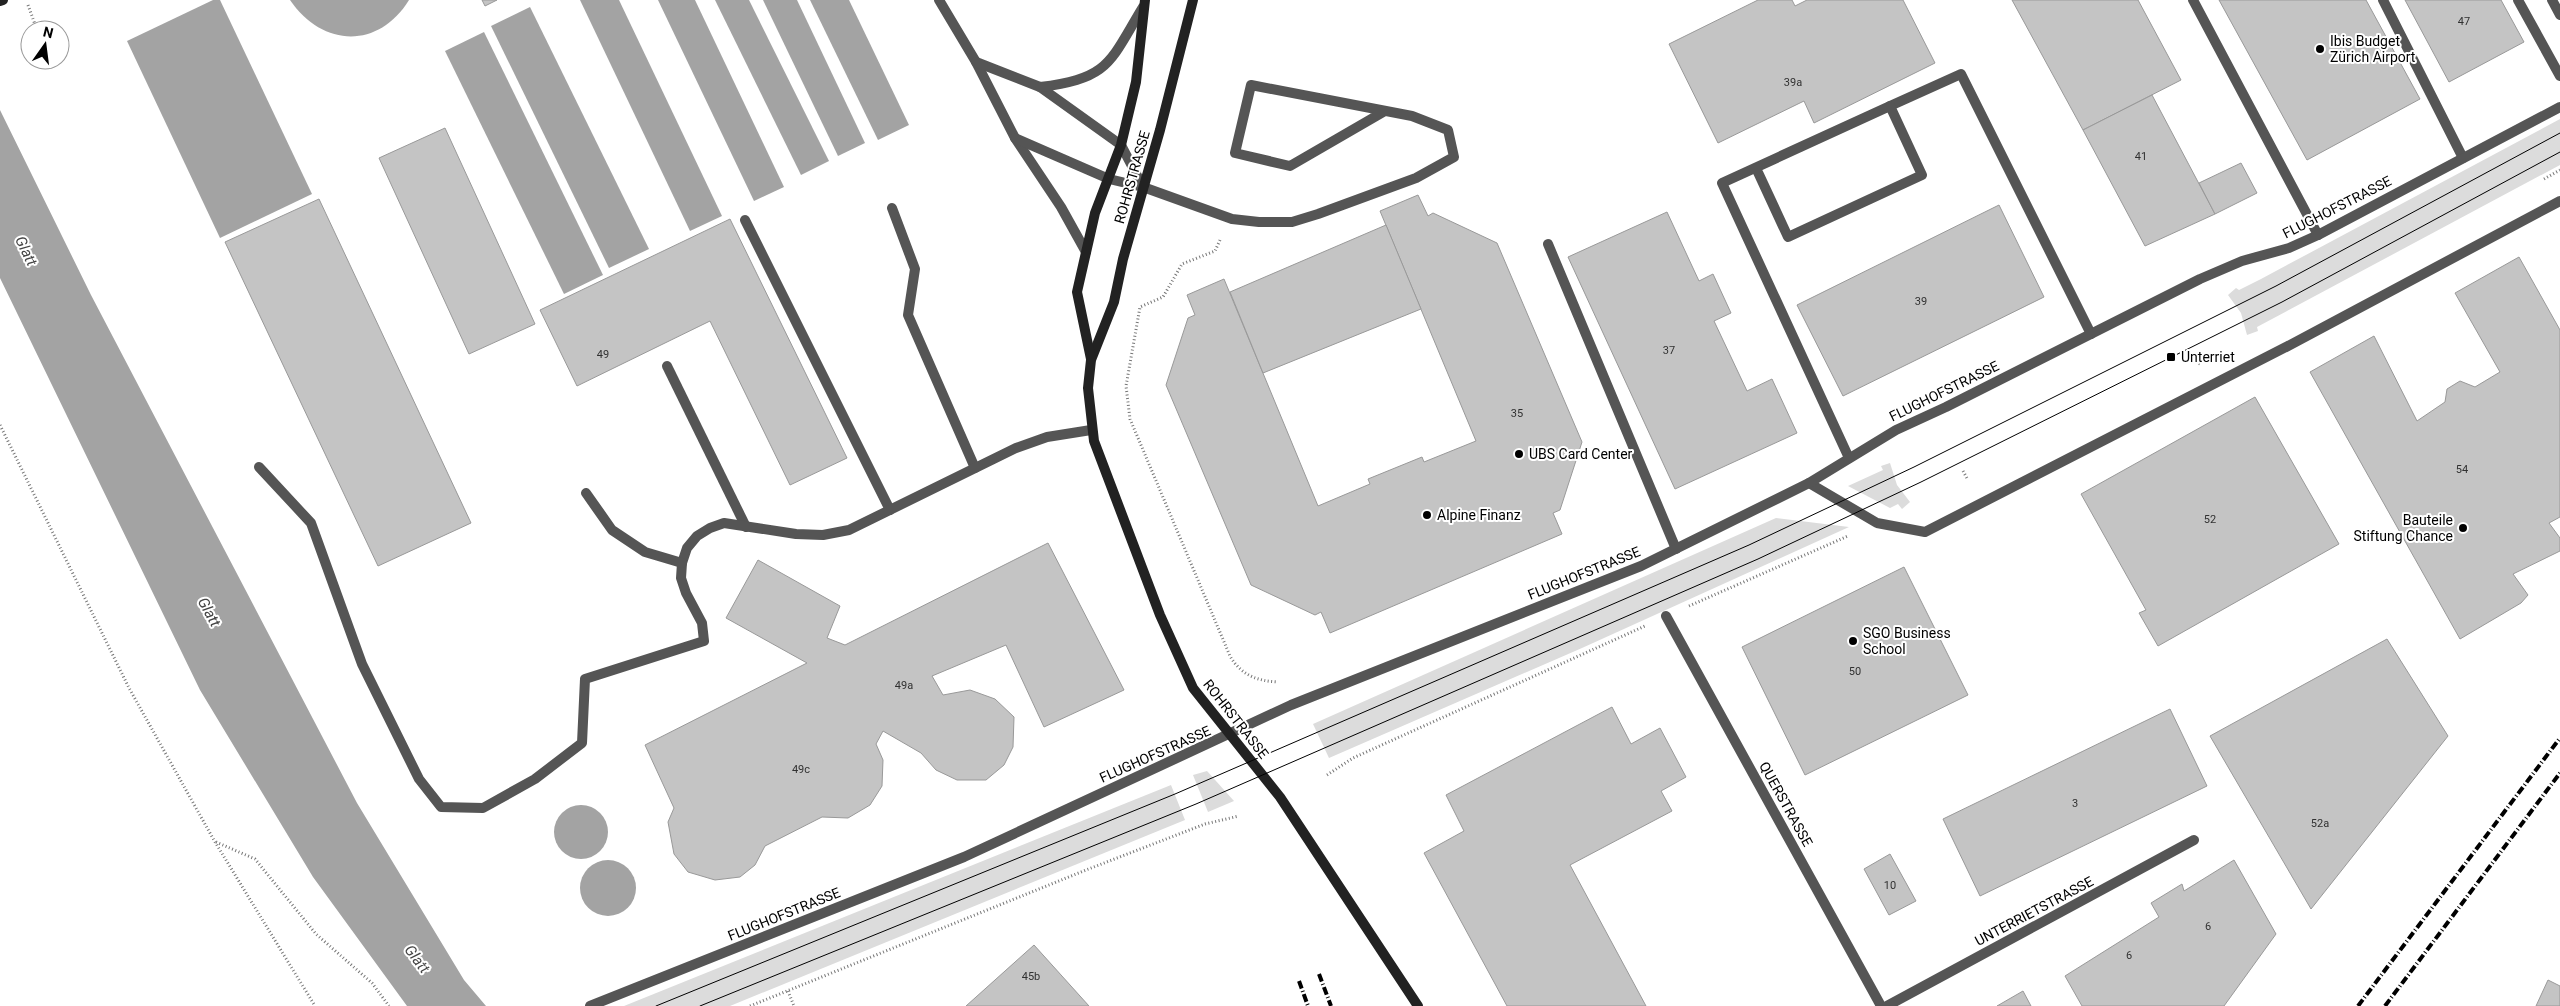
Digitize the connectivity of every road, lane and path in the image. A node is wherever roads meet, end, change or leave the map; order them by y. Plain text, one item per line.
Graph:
1 (26, 0) edge
2 (939, 0) edge
3 (1193, 0) edge
4 (2193, 0) edge
5 (2383, 0) edge
6 (2518, 0) edge
7 (2552, 0) edge
8 (1144, 3) edge
9 (2560, 15) edge
10 (33, 20) edge
11 (976, 62) junction
12 (2560, 76) edge
13 (1040, 87) junction
14 (1890, 106) junction
15 (2560, 107) edge
16 (1386, 111) junction
17 (1016, 138) junction
18 (1121, 145) junction
19 (2463, 158) junction
20 (1756, 168) junction
21 (1109, 179) junction
22 (1143, 187) junction
23 (2560, 201) edge
24 (892, 208) dead end
25 (1232, 219) junction
26 (745, 220) dead end
27 (2318, 235) junction
28 (1548, 244) dead end
29 (1086, 252) junction
30 (2091, 334) junction
31 (2190, 358) dead end
32 (1091, 360) junction
33 (2201, 364) dead end
34 (667, 366) dead end
35 (0, 425) edge
36 (1091, 430) junction
37 (1850, 458) junction
38 (259, 467) dead end
39 (975, 468) junction
40 (1964, 471) dead end
41 (1968, 480) dead end
42 (1809, 483) junction
43 (586, 493) dead end
44 (890, 510) junction
45 (1877, 523) junction
46 (746, 527) junction
47 (1676, 549) junction
48 (682, 563) junction
49 (1666, 616) junction
50 (1280, 682) dead end
51 (1230, 735) junction
52 (1327, 776) dead end
53 (1239, 816) dead end
54 (2194, 840) dead end
55 (215, 842) junction
56 (788, 991) junction
57 (315, 1006) edge
58 (389, 1006) edge
59 (590, 1006) edge
60 (750, 1006) edge
61 (794, 1006) edge
62 (1418, 1006) edge
63 (1881, 1006) edge
64 (1887, 1006) edge

1 - 10 path
2 - 11 street
3 - 22 main road, ROHRSTRASSE
4 - 27 street
5 - 19 street
6 - 12 street
7 - 9 street
8 - 13 street
8 - 18 main road, ROHRSTRASSE
11 - 13 street
11 - 17 street
13 - 18 street
14 - 20 street
14 - 20 street
14 - 30 street
15 - 19 street, FLUGHOFSTRASSE
16 - 16 street
16 - 25 street
17 - 21 street
17 - 29 street
18 - 21 main road, ROHRSTRASSE
18 - 22 street
19 - 27 street, FLUGHOFSTRASSE
20 - 37 street
21 - 22 street
21 - 29 main road, ROHRSTRASSE
22 - 25 street
22 - 32 main road, ROHRSTRASSE
23 - 45 street
24 - 39 street
25 - 50 path
26 - 44 street
27 - 30 street, FLUGHOFSTRASSE
28 - 47 street
29 - 32 main road, ROHRSTRASSE
30 - 37 street, FLUGHOFSTRASSE
31 - 33 path
32 - 36 main road, ROHRSTRASSE
34 - 46 street
35 - 55 path
36 - 39 street
36 - 51 main road, ROHRSTRASSE
37 - 42 street, FLUGHOFSTRASSE
38 - 48 street
39 - 44 street
40 - 41 path
42 - 45 street
42 - 47 street, FLUGHOFSTRASSE
43 - 48 street
44 - 46 street
45 - 49 path
46 - 48 street
47 - 51 street, FLUGHOFSTRASSE
49 - 52 path
49 - 63 street, QUERSTRASSE
51 - 59 street, FLUGHOFSTRASSE
51 - 62 main road, ROHRSTRASSE
53 - 56 path
54 - 64 street, UNTERRIETSTRASSE
55 - 57 path
55 - 58 path
56 - 60 path
56 - 61 path

